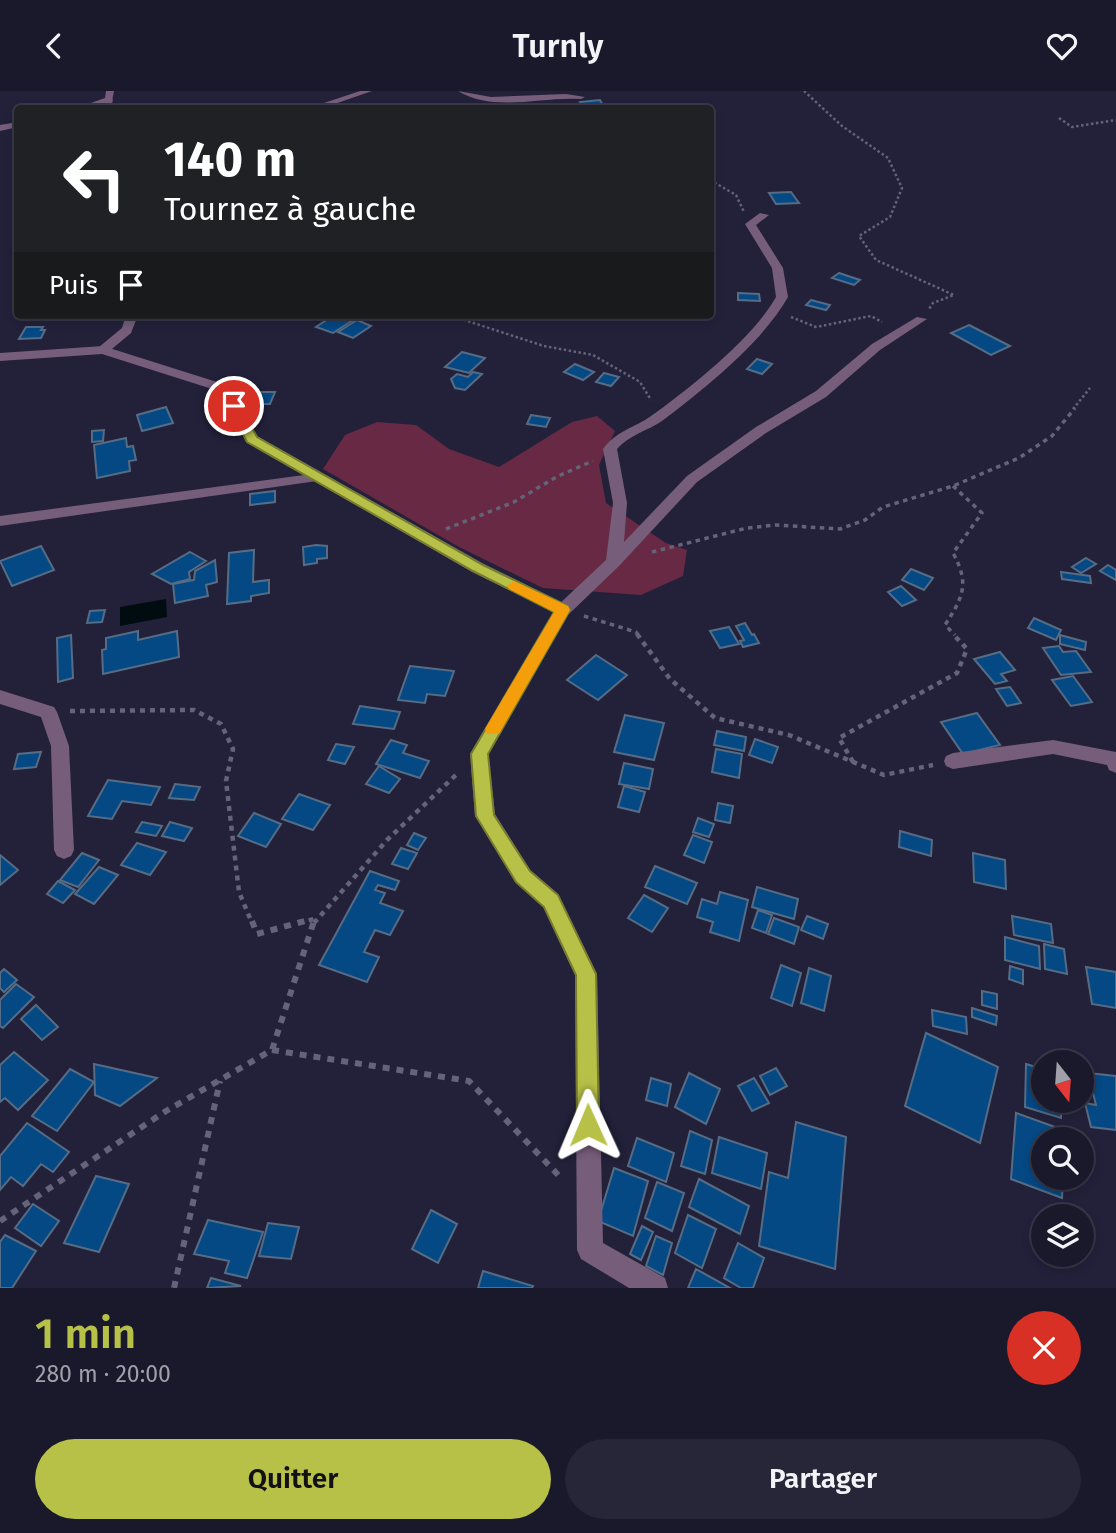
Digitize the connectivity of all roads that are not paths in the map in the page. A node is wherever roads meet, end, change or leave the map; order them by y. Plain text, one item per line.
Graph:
1 (368, 91) edge
2 (461, 91) edge
3 (582, 97) dead end
4 (323, 105) edge
5 (764, 215) dead end
6 (131, 319) edge
7 (921, 319) road end
8 (103, 351) junction
9 (0, 357) edge
10 (318, 477) junction
11 (0, 521) edge
12 (614, 562) junction
13 (563, 610) junction
14 (0, 697) edge
15 (953, 761) road end
16 (1116, 765) edge
17 (64, 850) dead end
18 (655, 1288) edge

1 - 4 street
2 - 3 lane
5 - 12 street
6 - 8 street
7 - 12 street
8 - 9 street
8 - 10 street
10 - 11 street
10 - 13 street
12 - 13 street
13 - 18 street
14 - 17 street
15 - 16 street

